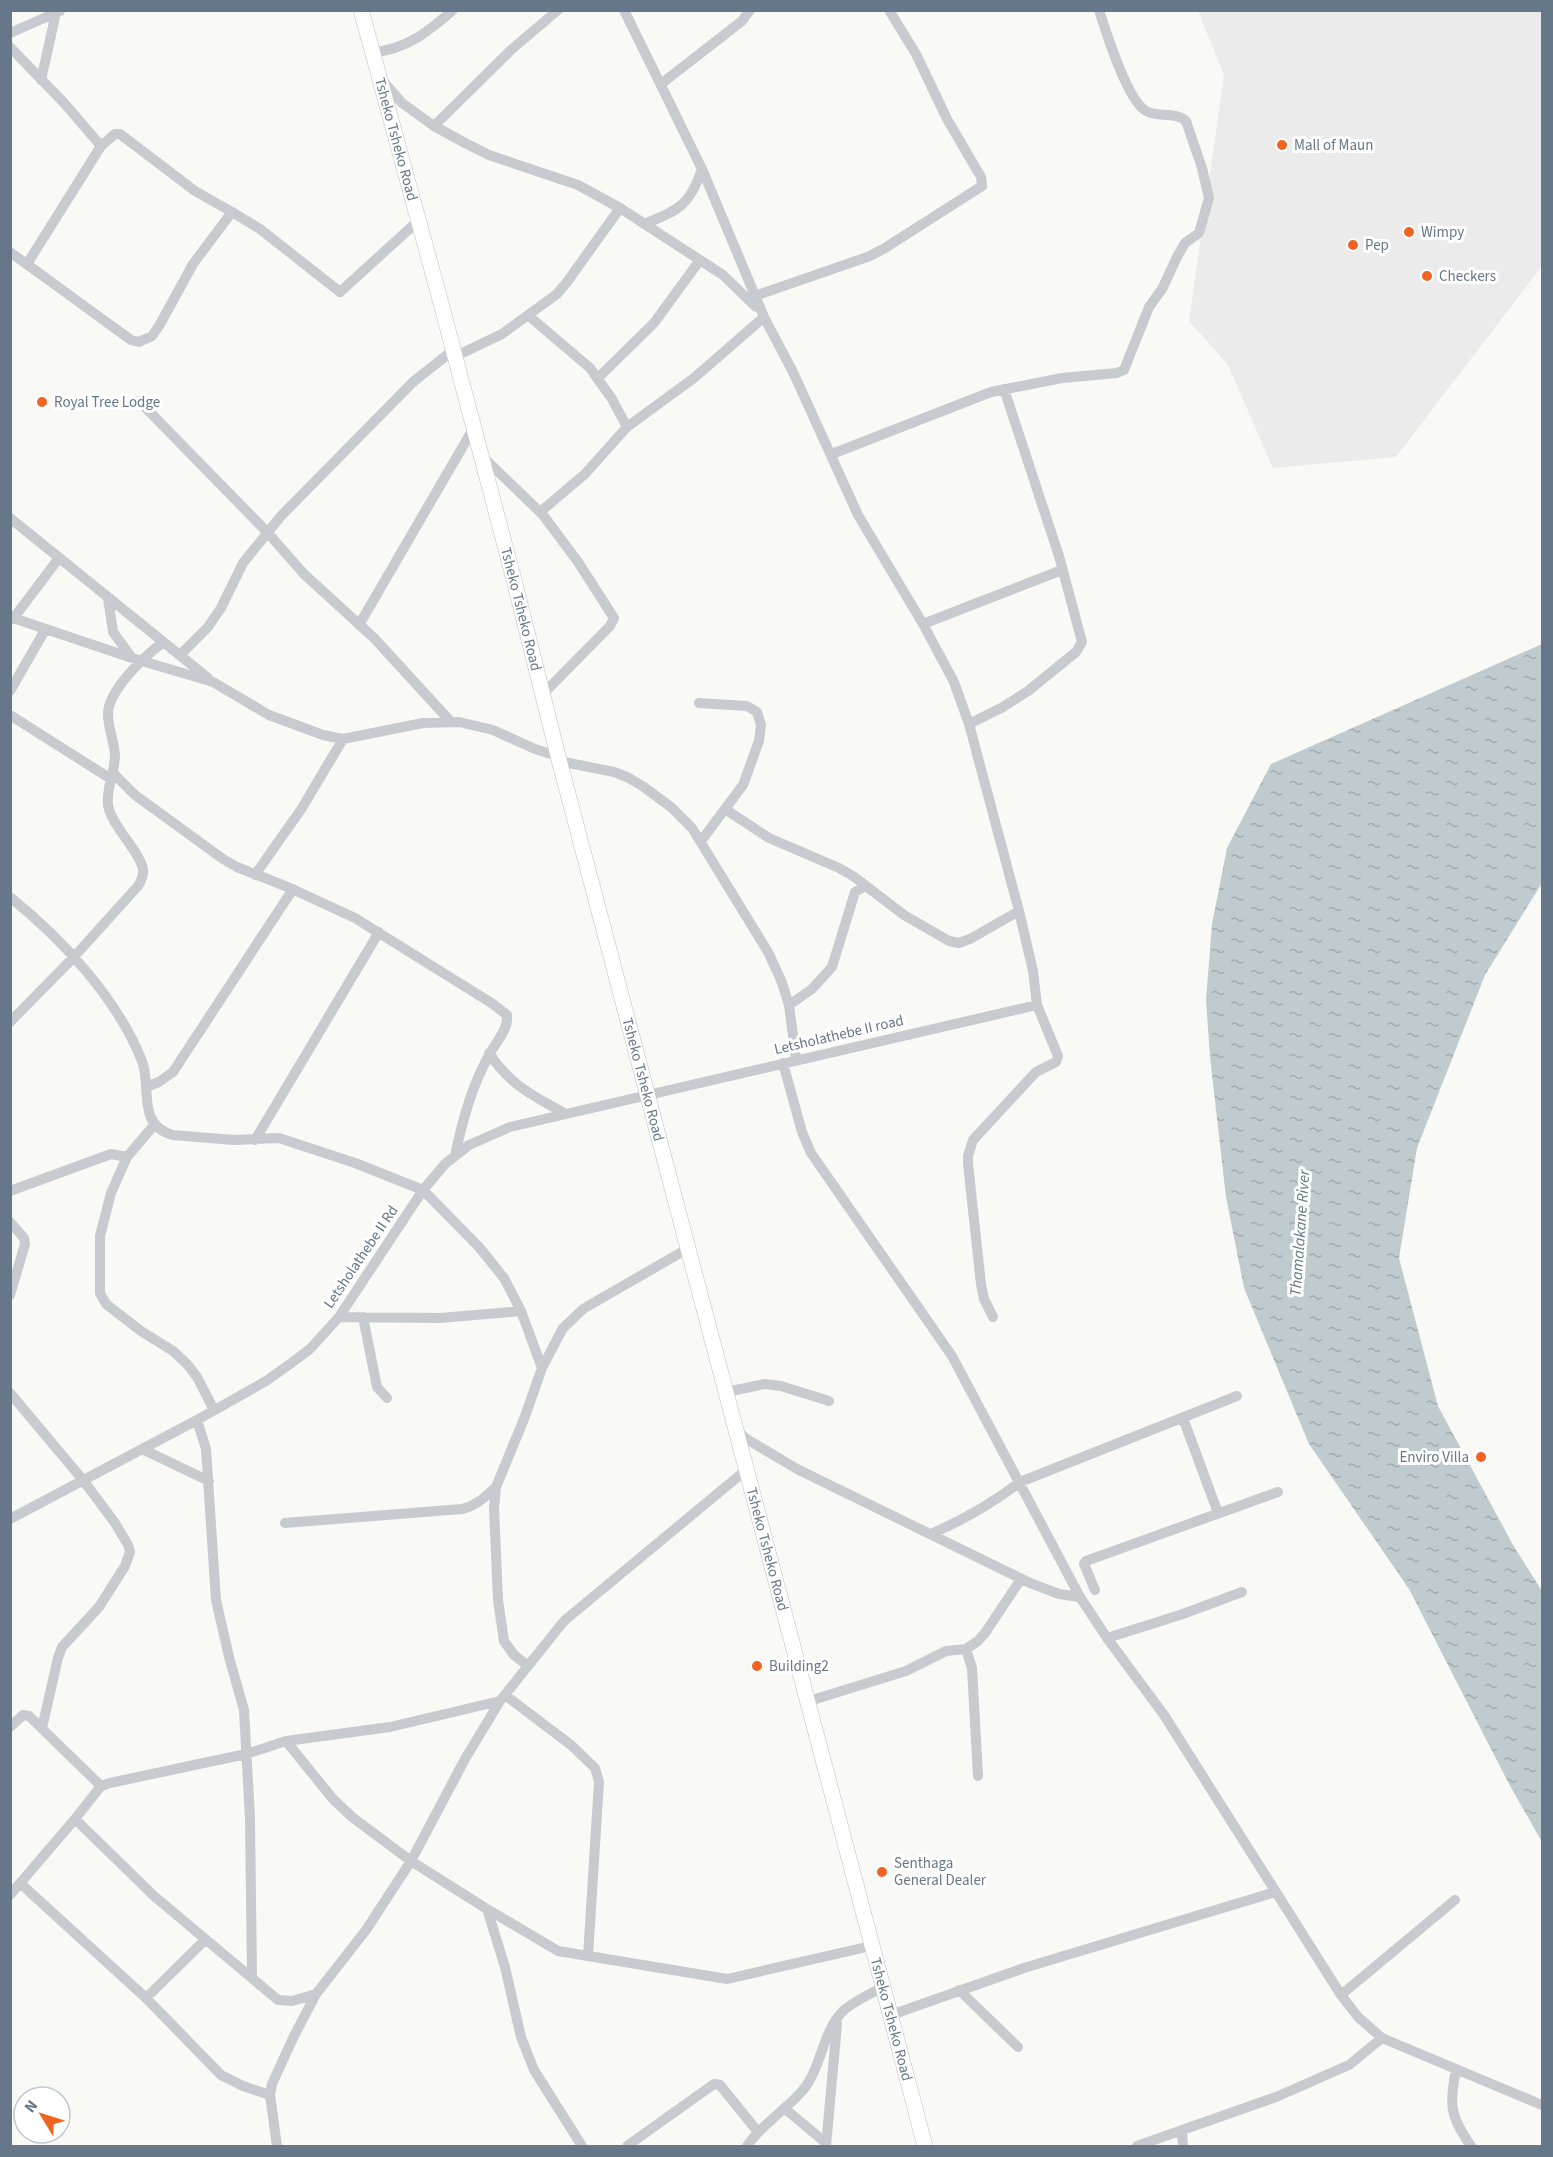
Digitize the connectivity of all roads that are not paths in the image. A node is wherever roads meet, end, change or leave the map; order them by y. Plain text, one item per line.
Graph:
1 (361, 10) edge
2 (453, 10) edge
3 (558, 10) edge
4 (624, 10) edge
5 (750, 10) edge
6 (890, 10) edge
7 (1099, 10) edge
8 (59, 12) edge
9 (10, 33) edge
10 (10, 46) edge
11 (373, 52) junction
12 (379, 78) junction
13 (41, 80) junction
14 (661, 84) junction
15 (434, 126) junction
16 (101, 146) junction
17 (702, 169) junction
18 (620, 208) junction
19 (232, 212) junction
20 (418, 221) junction
21 (644, 224) junction
22 (10, 252) edge
23 (700, 260) junction
24 (27, 264) junction
25 (755, 296) junction
26 (528, 316) junction
27 (764, 316) junction
28 (453, 354) junction
29 (598, 378) junction
30 (1004, 389) junction
31 (139, 401) dead end
32 (627, 427) junction
33 (473, 429) junction
34 (479, 454) junction
35 (832, 454) junction
36 (540, 512) junction
37 (10, 519) edge
38 (267, 532) junction
39 (59, 558) junction
40 (1062, 570) junction
41 (108, 598) junction
42 (12, 618) edge
43 (924, 624) junction
44 (359, 625) junction
45 (45, 630) junction
46 (162, 643) junction
47 (180, 655) junction
48 (137, 659) junction
49 (213, 682) junction
50 (10, 691) edge
51 (543, 694) junction
52 (699, 703) dead end
53 (10, 715) edge
54 (451, 722) junction
55 (969, 724) junction
56 (343, 740) junction
57 (559, 758) junction
58 (112, 776) junction
59 (725, 809) junction
60 (701, 841) junction
61 (255, 875) junction
62 (865, 886) junction
63 (293, 889) junction
64 (10, 897) edge
65 (1019, 911) junction
66 (379, 932) junction
67 (74, 958) junction
68 (789, 1005) junction
69 (1037, 1005) junction
70 (10, 1022) edge
71 (489, 1053) junction
72 (796, 1059) junction
73 (783, 1063) junction
74 (146, 1087) junction
75 (648, 1093) junction
76 (564, 1113) junction
77 (155, 1124) junction
78 (255, 1140) junction
79 (455, 1156) junction
80 (127, 1157) junction
81 (423, 1190) junction
82 (10, 1191) edge
83 (10, 1222) edge
84 (687, 1249) junction
85 (10, 1295) edge
86 (521, 1311) junction
87 (339, 1317) junction
88 (363, 1317) junction
89 (993, 1317) dead end
90 (542, 1368) junction
91 (726, 1392) junction
92 (10, 1393) edge
93 (1238, 1396) dead end
94 (387, 1398) dead end
95 (830, 1401) dead end
96 (214, 1410) junction
97 (1184, 1418) junction
98 (197, 1420) junction
99 (735, 1426) junction
100 (142, 1449) junction
101 (746, 1470) junction
102 (83, 1480) junction
103 (209, 1481) junction
104 (1020, 1482) junction
105 (496, 1487) junction
106 (1278, 1492) dead end
107 (1218, 1513) junction
108 (10, 1519) edge
109 (285, 1522) dead end
110 (930, 1534) junction
111 (1021, 1579) junction
112 (1095, 1590) dead end
113 (1242, 1592) dead end
114 (1080, 1597) junction
115 (1107, 1638) junction
116 (966, 1649) junction
117 (527, 1665) junction
118 (502, 1698) junction
119 (806, 1702) junction
120 (10, 1726) edge
121 (42, 1728) junction
122 (286, 1742) junction
123 (246, 1754) junction
124 (978, 1776) dead end
125 (101, 1786) junction
126 (75, 1819) junction
127 (411, 1861) junction
128 (20, 1883) junction
129 (1275, 1892) junction
130 (10, 1895) edge
131 (1455, 1900) dead end
132 (487, 1909) junction
133 (206, 1939) junction
134 (871, 1946) junction
135 (588, 1956) junction
136 (252, 1978) junction
137 (883, 1987) junction
138 (959, 1990) junction
139 (316, 1994) junction
140 (1341, 1995) junction
141 (146, 1998) junction
142 (891, 2015) junction
143 (838, 2019) junction
144 (1382, 2038) junction
145 (1018, 2047) dead end
146 (1456, 2070) junction
147 (270, 2095) junction
148 (1542, 2105) edge
149 (784, 2108) junction
150 (1182, 2131) junction
151 (756, 2134) junction
152 (826, 2145) edge
153 (277, 2146) edge
154 (582, 2146) edge
155 (627, 2146) edge
156 (741, 2146) edge
157 (747, 2146) edge
158 (924, 2146) edge
159 (1137, 2146) edge
160 (1183, 2146) edge
161 (1472, 2146) edge

1 - 11 highway, Tsheko Tsheko Road
2 - 11 street
3 - 15 street
4 - 14 street
5 - 14 street
6 - 25 street
7 - 30 street
8 - 9 street
8 - 13 street
10 - 13 street
11 - 12 highway, Tsheko Tsheko Road
12 - 15 street
12 - 20 highway, Tsheko Tsheko Road
13 - 16 street
14 - 17 street
15 - 18 street
16 - 19 street
16 - 24 street
17 - 21 street
17 - 25 street
18 - 21 street
18 - 26 street
19 - 20 street
19 - 24 street
20 - 28 highway, Tsheko Tsheko Road
21 - 23 street
22 - 24 street
23 - 27 street
23 - 29 street
25 - 27 street
26 - 28 street
26 - 29 street
27 - 32 street
27 - 35 street
28 - 33 highway, Tsheko Tsheko Road
28 - 38 street
29 - 32 street
30 - 35 street
30 - 40 street
31 - 38 street
32 - 36 street
33 - 34 highway, Tsheko Tsheko Road
33 - 44 street
34 - 36 street
34 - 51 highway, Tsheko Tsheko Road
35 - 43 street
36 - 51 street
37 - 39 street
38 - 44 street
38 - 47 street
39 - 41 street
39 - 42 street
40 - 43 street
40 - 55 street
41 - 46 street
41 - 48 street
42 - 45 street
43 - 55 street
44 - 54 street
45 - 48 street
45 - 50 street
46 - 47 street
46 - 48 street
47 - 49 street
48 - 49 street
48 - 58 street
49 - 56 street
51 - 57 highway, Tsheko Tsheko Road
52 - 59 street
53 - 58 street
54 - 56 street
54 - 57 street
55 - 65 street
56 - 61 street
57 - 60 street
57 - 75 highway, Tsheko Tsheko Road
58 - 61 street
58 - 67 street
59 - 60 street
59 - 62 street
60 - 68 street
61 - 63 street
62 - 65 street
62 - 68 street
63 - 66 street
63 - 74 street
64 - 67 street
65 - 69 street
66 - 71 street
66 - 78 street
67 - 70 street
67 - 74 street
68 - 72 street
69 - 72 street, Letsholathebe II road
69 - 89 street
71 - 76 street
71 - 79 street
72 - 73 street, Letsholathebe II road
73 - 75 street, Letsholathebe II road
73 - 104 street
74 - 77 street
75 - 76 street, Letsholathebe II Rd
75 - 84 highway, Tsheko Tsheko Road
76 - 79 street, Letsholathebe II Rd
77 - 78 street
77 - 80 street
78 - 81 street
79 - 81 street, Letsholathebe II Rd
80 - 82 street
80 - 96 street
81 - 86 street
81 - 87 street, Letsholathebe II Rd
83 - 85 street
84 - 90 street
84 - 91 highway, Tsheko Tsheko Road
86 - 88 street
86 - 90 street
87 - 88 street
87 - 96 street, Letsholathebe II Rd
88 - 94 street
90 - 105 street
91 - 95 street
91 - 99 highway, Tsheko Tsheko Road
92 - 102 street
93 - 97 street
96 - 98 street, Letsholathebe II Rd
97 - 104 street
97 - 107 street
98 - 100 street, Letsholathebe II Rd
98 - 103 street
99 - 101 highway, Tsheko Tsheko Road
99 - 110 street
100 - 102 street, Letsholathebe II Rd
100 - 103 street
101 - 117 street
101 - 119 highway, Tsheko Tsheko Road
102 - 108 street, Letsholathebe II Rd
102 - 121 street
103 - 123 street
104 - 110 street
104 - 114 street
105 - 109 street
105 - 117 street
106 - 107 street
107 - 112 street
110 - 111 street
111 - 114 street
111 - 116 street
113 - 115 street
114 - 115 street
115 - 129 street
116 - 119 street
116 - 124 street
117 - 118 street
118 - 122 street
118 - 127 street
118 - 135 street
119 - 134 highway, Tsheko Tsheko Road
120 - 121 street
121 - 125 street
122 - 123 street
122 - 127 street
123 - 125 street
123 - 136 street
125 - 126 street
126 - 128 street
126 - 133 street
127 - 132 street
127 - 139 street
128 - 130 street
128 - 141 street
129 - 138 street
129 - 140 street
131 - 140 street
132 - 135 street
132 - 154 street
133 - 136 street
133 - 141 street
134 - 135 street
134 - 137 highway, Tsheko Tsheko Road
136 - 139 street
137 - 142 highway, Tsheko Tsheko Road
137 - 143 street
138 - 142 street
138 - 145 street
139 - 147 street
140 - 144 street
141 - 147 street
142 - 158 highway, Tsheko Tsheko Road
143 - 149 street
143 - 152 street
144 - 146 street
144 - 150 street
146 - 148 street
146 - 161 street
147 - 153 street
149 - 151 street
149 - 152 street
150 - 159 street
150 - 160 street
151 - 155 street
151 - 156 street
151 - 157 street

